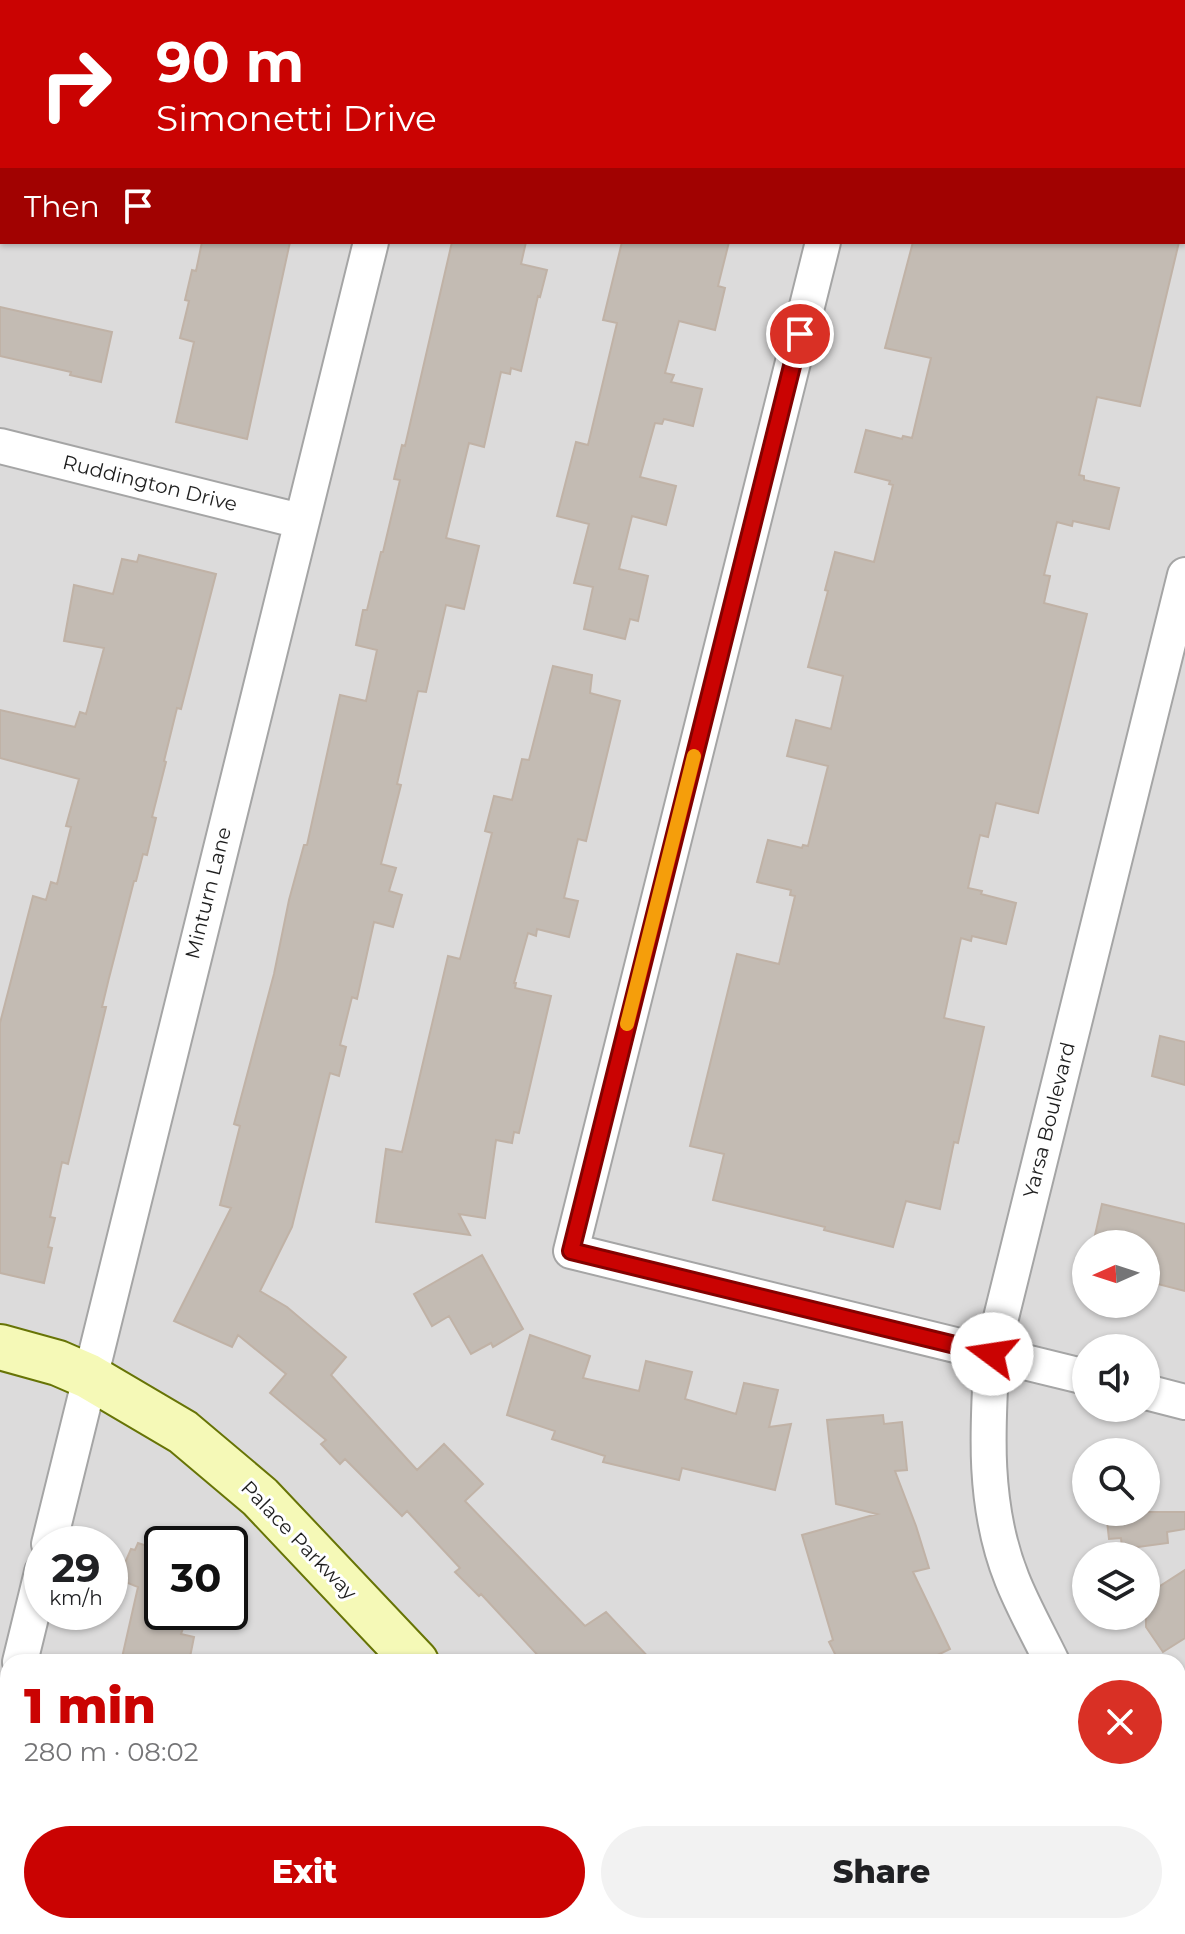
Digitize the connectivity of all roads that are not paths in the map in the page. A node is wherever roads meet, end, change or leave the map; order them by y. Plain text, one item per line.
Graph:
1 (370, 244) edge
2 (823, 244) edge
3 (0, 446) edge
4 (300, 521) junction
5 (1185, 575) edge
6 (0, 1347) edge
7 (992, 1354) junction
8 (1072, 1374) edge
9 (88, 1376) junction
10 (1160, 1396) edge
11 (1185, 1402) edge
12 (53, 1526) edge
13 (28, 1630) edge
14 (22, 1654) edge
15 (408, 1654) edge
16 (1048, 1654) edge

1 - 4 street, Minturn Lane
2 - 7 street
3 - 4 street, Ruddington Drive
4 - 9 street, Minturn Lane
5 - 7 street, Yarsa Boulevard
6 - 9 street, Palace Parkway
7 - 8 street
7 - 16 street, Yarsa Boulevard
9 - 12 street, Minturn Lane
9 - 15 street, Palace Parkway
10 - 11 street
13 - 14 street

